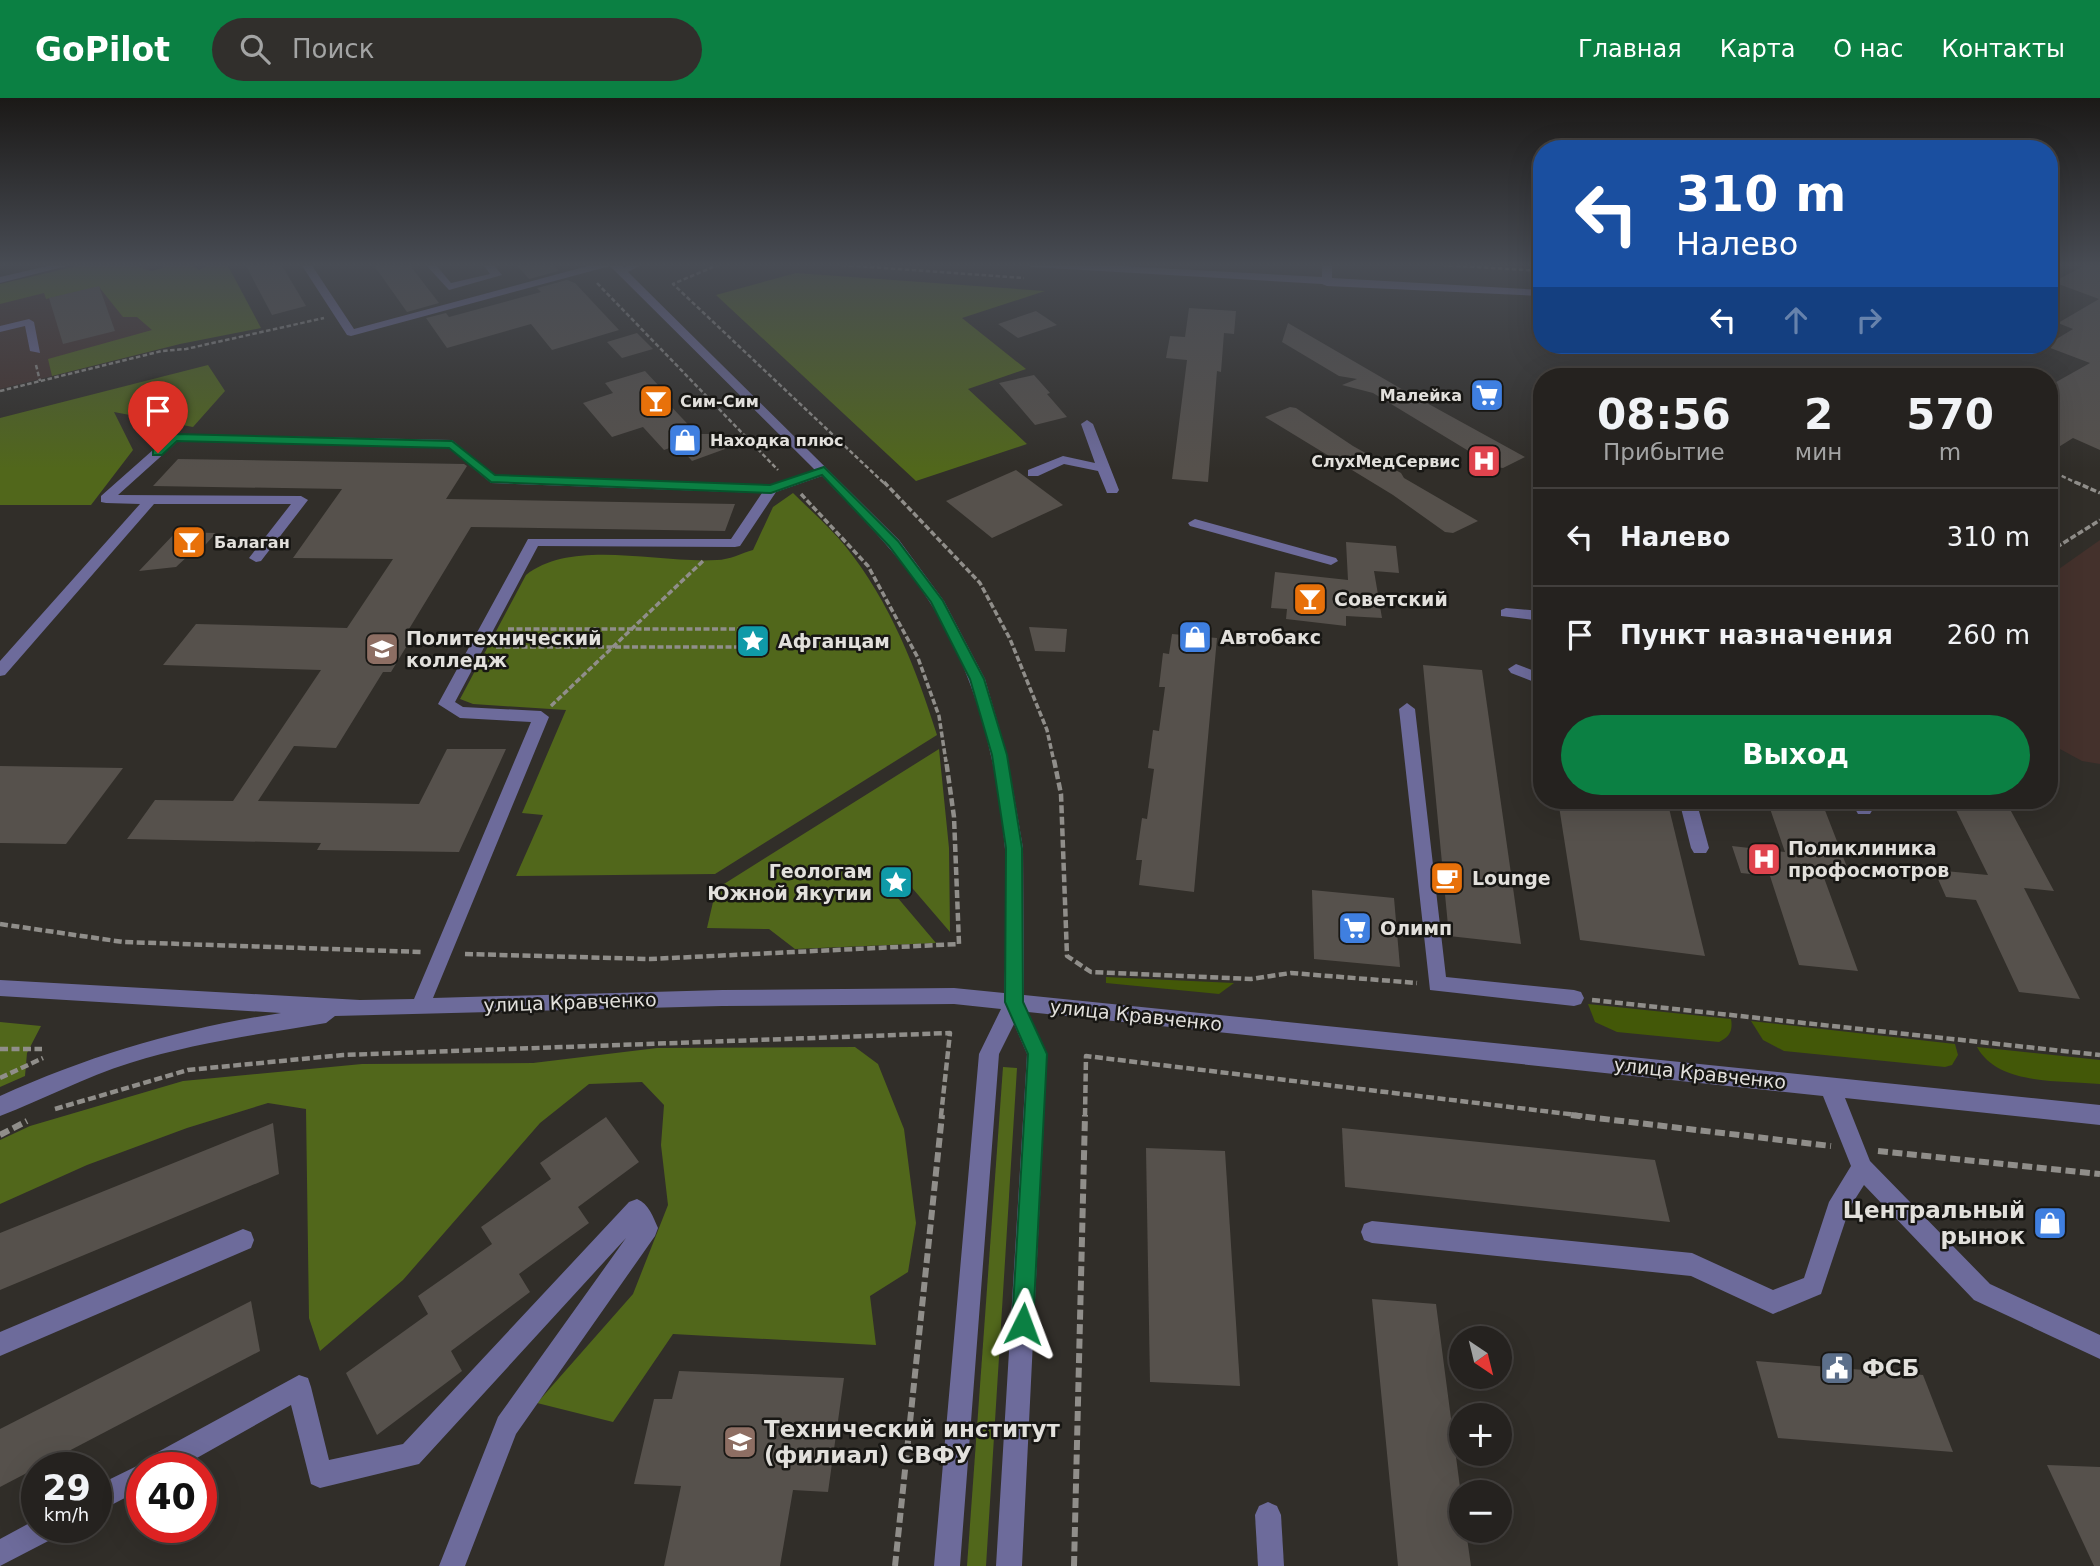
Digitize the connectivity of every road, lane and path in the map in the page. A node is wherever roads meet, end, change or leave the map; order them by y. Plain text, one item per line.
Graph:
1 (32, 333) edge
2 (258, 333) edge
3 (645, 333) edge
4 (683, 333) edge
5 (725, 333) edge
6 (36, 351) dead end
7 (0, 391) edge
8 (1087, 424) dead end
9 (1103, 468) junction
10 (824, 471) junction
11 (1033, 474) dead end
12 (2058, 474) edge
13 (790, 482) junction
14 (771, 489) junction
15 (1112, 490) dead end
16 (2100, 493) edge
17 (150, 500) junction
18 (2100, 520) edge
19 (1195, 523) dead end
20 (735, 543) junction
21 (2058, 546) edge
22 (256, 558) dead end
23 (1331, 561) dead end
24 (1506, 613) dead end
25 (1533, 615) edge
26 (486, 629) junction
27 (630, 629) junction
28 (756, 629) dead end
29 (477, 646) junction
30 (611, 647) junction
31 (751, 648) dead end
32 (1516, 669) dead end
33 (0, 671) edge
34 (1533, 676) edge
35 (1407, 709) dead end
36 (541, 717) junction
37 (1689, 809) edge
38 (1700, 848) dead end
39 (0, 924) edge
40 (443, 952) junction
41 (1437, 984) junction
42 (0, 988) edge
43 (1574, 998) joint
44 (1014, 1002) junction
45 (420, 1007) junction
46 (360, 1009) junction
47 (0, 1049) edge
48 (42, 1049) dead end
49 (2100, 1055) edge
50 (43, 1058) dead end
51 (0, 1078) edge
52 (1830, 1086) junction
53 (0, 1107) edge
54 (49, 1111) dead end
55 (2100, 1115) edge
56 (36, 1117) dead end
57 (0, 1135) edge
58 (1859, 1158) junction
59 (2100, 1174) edge
60 (1372, 1232) dead end
61 (243, 1240) dead end
62 (0, 1344) edge
63 (2100, 1347) edge
64 (183, 1452) edge
65 (1268, 1515) dead end
66 (21, 1542) edge
67 (0, 1554) edge
68 (452, 1566) edge
69 (895, 1566) edge
70 (947, 1566) edge
71 (1009, 1566) edge
72 (1074, 1566) edge
73 (1271, 1566) edge

1 - 6 street
2 - 7 path
3 - 13 path
4 - 10 street
5 - 41 path
8 - 9 street
9 - 11 street
9 - 15 street
10 - 13 street
10 - 44 street
12 - 16 path
13 - 14 street
13 - 40 path
14 - 17 street
14 - 20 street
17 - 22 street
17 - 33 street
18 - 21 path
19 - 23 street
20 - 26 street
20 - 27 path
24 - 25 street
26 - 27 path
26 - 29 street
27 - 28 path
27 - 30 path
29 - 30 path
29 - 36 street
30 - 31 path
30 - 36 path
32 - 34 street
35 - 41 street
36 - 40 street
37 - 38 street
39 - 40 path
40 - 45 street
41 - 43 street
42 - 46 street, улица Кравченко
43 - 49 path
44 - 45 street, улица Кравченко
44 - 52 street, улица Кравченко
44 - 70 street
44 - 71 street
45 - 46 street, улица Кравченко
46 - 53 street
47 - 48 path
50 - 51 path
52 - 55 street, улица Кравченко
52 - 58 street
54 - 69 path
56 - 57 path
58 - 59 path
58 - 60 street
58 - 63 street
58 - 72 path
61 - 62 street
64 - 68 street
65 - 73 street
66 - 67 street

